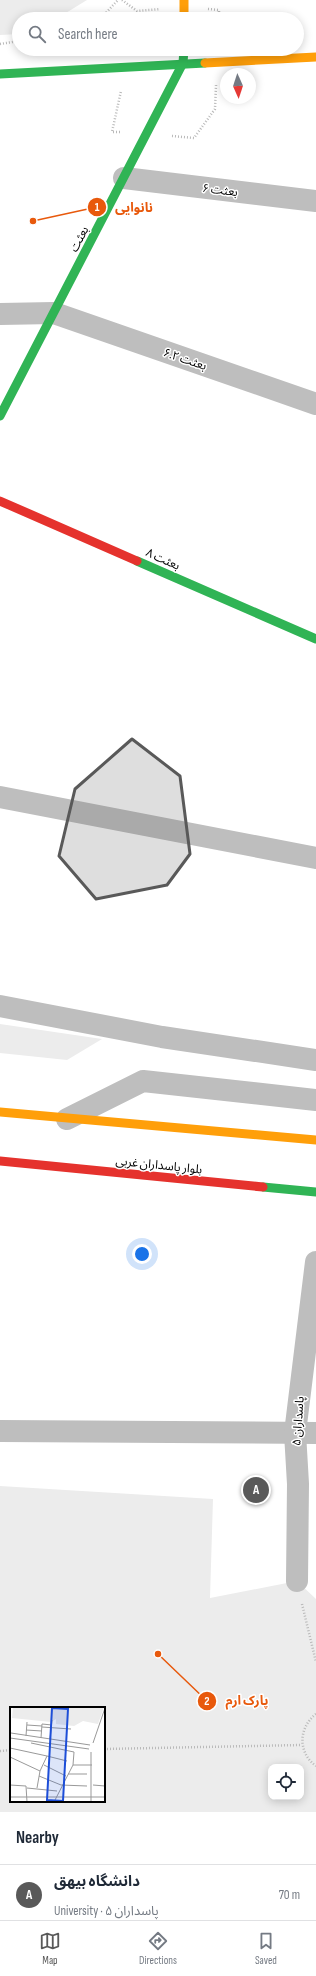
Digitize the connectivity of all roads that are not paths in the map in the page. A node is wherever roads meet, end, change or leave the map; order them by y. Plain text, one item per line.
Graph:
1 (184, 0) edge
2 (184, 12) edge
3 (184, 56) edge
4 (316, 57) edge
5 (184, 63) junction
6 (0, 74) edge
7 (124, 178) junction
8 (316, 201) edge
9 (54, 313) junction
10 (0, 314) edge
11 (316, 404) edge
12 (0, 416) edge
13 (0, 501) edge
14 (316, 639) edge
15 (0, 797) edge
16 (316, 858) edge
17 (0, 1006) edge
18 (316, 1060) edge
19 (316, 1100) edge
20 (0, 1112) edge
21 (67, 1119) junction
22 (316, 1140) edge
23 (0, 1161) edge
24 (316, 1192) edge
25 (316, 1262) edge
26 (0, 1431) edge
27 (305, 1433) edge
28 (307, 1484) edge
29 (297, 1581) road end

1 - 2 main road
3 - 5 main road, بعثت
4 - 5 main road
5 - 6 main road
5 - 7 main road, بعثت
7 - 8 street, بعثت ۶
7 - 9 main road, بعثت
9 - 10 street
9 - 11 street, بعثت ۶.۲
9 - 12 main road, بعثت
13 - 14 main road, بعثت ۸
15 - 16 street
17 - 18 street
19 - 21 street
20 - 21 main road
21 - 22 main road
23 - 24 main road, بلوار پاسداران غربی
25 - 27 street, پاسداران ۵
26 - 27 street
27 - 28 street, پاسداران ۵
28 - 29 street, پاسداران ۵

